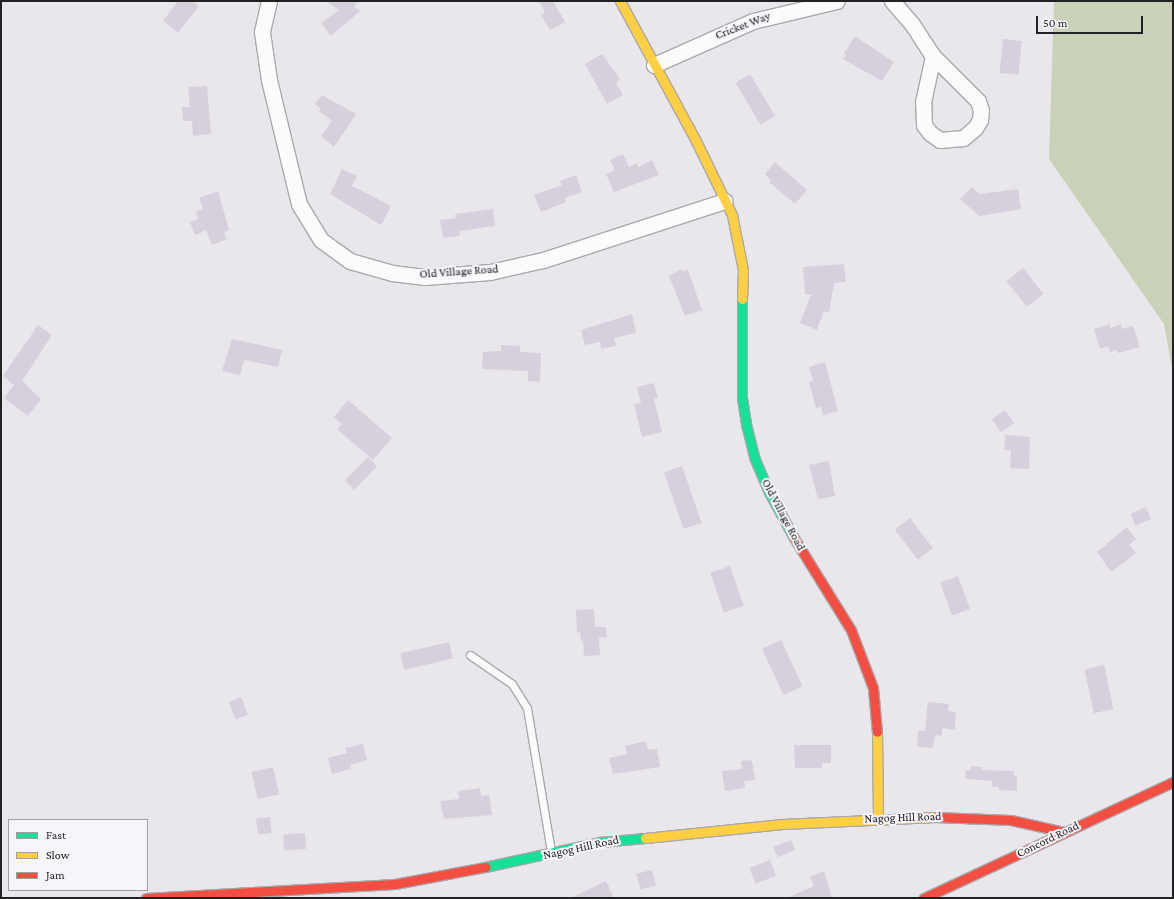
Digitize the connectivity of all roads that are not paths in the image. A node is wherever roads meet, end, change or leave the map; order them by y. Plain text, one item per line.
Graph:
1 (269, 1) edge
2 (620, 1) edge
3 (837, 1) edge
4 (892, 1) edge
5 (933, 56) junction
6 (654, 65) junction
7 (725, 201) junction
8 (470, 655) dead end
9 (1173, 782) edge
10 (878, 818) junction
11 (1064, 832) junction
12 (552, 854) junction
13 (238, 896) edge
14 (146, 898) edge
15 (924, 898) edge

1 - 7 street, Old Village Road
2 - 6 street, Old Village Road
3 - 6 street, Cricket Way
4 - 5 street
5 - 5 street
6 - 7 street, Old Village Road
7 - 10 street, Old Village Road
8 - 12 lane
9 - 11 street, Concord Road
10 - 11 street, Nagog Hill Road
10 - 12 street, Nagog Hill Road
11 - 15 street, Concord Road
12 - 13 street, Nagog Hill Road
13 - 14 street, Nagog Hill Road

